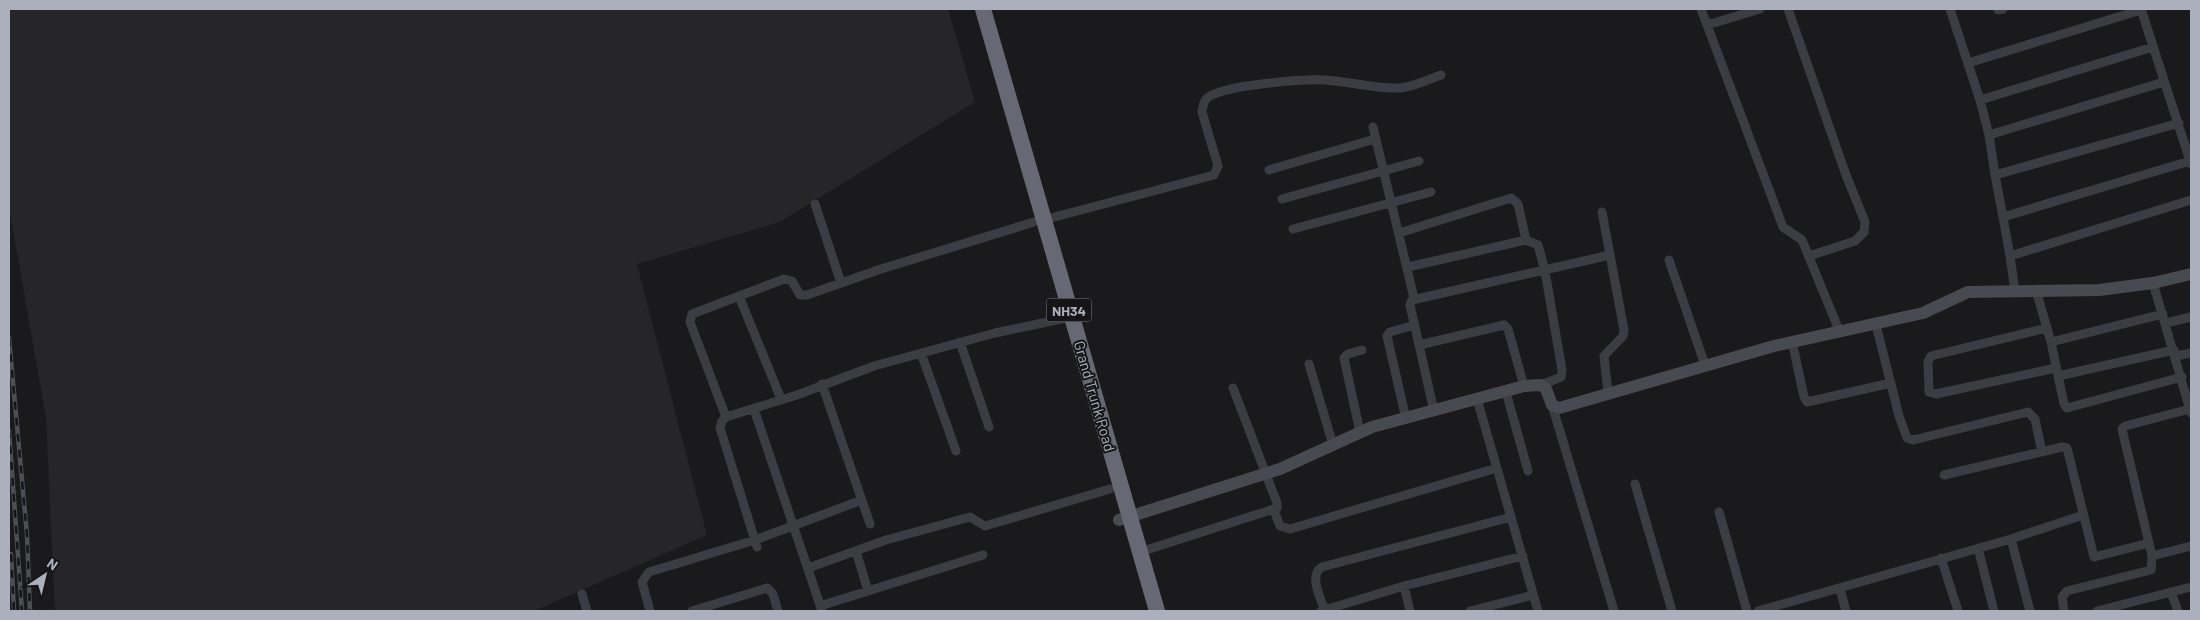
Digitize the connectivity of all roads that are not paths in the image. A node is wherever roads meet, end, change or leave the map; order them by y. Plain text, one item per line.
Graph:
1 (972, 9) edge
2 (983, 9) edge
3 (1701, 9) edge
4 (1760, 9) edge
5 (1788, 9) edge
6 (1950, 9) edge
7 (2141, 9) edge
8 (1707, 25) junction
9 (2153, 47) junction
10 (1968, 63) junction
11 (1441, 75) dead end
12 (2164, 82) junction
13 (1980, 100) junction
14 (2179, 123) junction
15 (1373, 127) dead end
16 (1989, 134) junction
17 (1375, 139) junction
18 (1419, 161) dead end
19 (2191, 162) edge
20 (1269, 170) dead end
21 (1383, 170) junction
22 (1995, 175) junction
23 (1431, 192) dead end
24 (1282, 199) dead end
25 (2191, 200) edge
26 (1391, 202) junction
27 (815, 204) dead end
28 (1034, 204) junction
29 (1602, 212) dead end
30 (2004, 218) junction
31 (1039, 221) junction
32 (1292, 229) dead end
33 (1399, 233) junction
34 (1526, 240) junction
35 (1610, 255) junction
36 (1810, 256) junction
37 (2010, 256) junction
38 (1669, 260) dead end
39 (1408, 267) junction
40 (1545, 271) junction
41 (2191, 274) edge
42 (841, 283) junction
43 (2153, 284) junction
44 (2015, 290) junction
45 (2036, 290) junction
46 (739, 296) junction
47 (1414, 298) junction
48 (2163, 314) junction
49 (1067, 318) junction
50 (2191, 318) edge
51 (2166, 323) junction
52 (1415, 325) junction
53 (1876, 325) junction
54 (2047, 328) junction
55 (1839, 330) junction
56 (1792, 341) junction
57 (960, 342) junction
58 (2051, 342) junction
59 (1419, 345) junction
60 (1362, 350) dead end
61 (920, 353) junction
62 (2175, 353) junction
63 (2191, 353) edge
64 (1309, 364) dead end
65 (1706, 365) junction
66 (2057, 372) junction
67 (2182, 377) junction
68 (1891, 383) junction
69 (822, 384) junction
70 (1541, 385) junction
71 (1524, 386) junction
72 (1233, 388) dead end
73 (1506, 392) junction
74 (1608, 393) junction
75 (1477, 399) junction
76 (782, 400) junction
77 (1552, 405) junction
78 (754, 408) junction
79 (1434, 411) junction
80 (2191, 411) edge
81 (726, 417) junction
82 (1406, 419) junction
83 (989, 428) dead end
84 (1360, 432) junction
85 (1333, 445) junction
86 (956, 451) dead end
87 (2042, 452) junction
88 (1497, 468) junction
89 (1528, 471) dead end
90 (1266, 473) junction
91 (1944, 475) dead end
92 (1636, 484) dead end
93 (1110, 489) junction
94 (862, 500) junction
95 (1274, 510) junction
96 (1719, 512) dead end
97 (2083, 515) junction
98 (1511, 516) junction
99 (1124, 519) junction
100 (870, 524) dead end
101 (794, 527) junction
102 (2011, 539) junction
103 (756, 544) junction
104 (2149, 544) junction
105 (2191, 546) edge
106 (1978, 548) junction
107 (856, 551) junction
108 (1140, 552) junction
109 (983, 554) dead end
110 (1523, 556) junction
111 (2152, 556) junction
112 (1940, 558) junction
113 (808, 568) junction
114 (1404, 586) junction
115 (2191, 586) edge
116 (1840, 589) junction
117 (868, 591) junction
118 (2171, 592) junction
119 (582, 594) dead end
120 (1534, 595) junction
121 (821, 609) edge
122 (588, 611) edge
123 (650, 611) edge
124 (692, 611) edge
125 (778, 611) edge
126 (1145, 611) edge
127 (1157, 611) edge
128 (1323, 611) edge
129 (1410, 611) edge
130 (1470, 611) edge
131 (1538, 611) edge
132 (1614, 611) edge
133 (1672, 611) edge
134 (1747, 611) edge
135 (1758, 611) edge
136 (1846, 611) edge
137 (1958, 611) edge
138 (1994, 611) edge
139 (2030, 611) edge
140 (2064, 611) edge
141 (2097, 611) edge
142 (2178, 611) edge

1 - 28 highway, Grand Trunk Road / NH34
2 - 28 highway, Grand Trunk Road / NH34
3 - 8 street
4 - 8 street
5 - 36 street
6 - 10 street
7 - 9 street
7 - 10 street
8 - 36 street
9 - 12 street
9 - 13 street
10 - 13 street
11 - 31 street
12 - 14 street
12 - 16 street
13 - 16 street
14 - 19 street
14 - 22 street
15 - 17 street
16 - 22 street
17 - 20 street
17 - 21 street
18 - 21 street
19 - 30 street
21 - 24 street
21 - 26 street
22 - 30 street
23 - 26 street
25 - 37 street
26 - 32 street
26 - 33 street
27 - 42 street
28 - 31 highway, Grand Trunk Road / NH34
29 - 35 street
30 - 37 street
31 - 42 street
31 - 49 highway, Grand Trunk Road / NH34
33 - 34 street
33 - 39 street
34 - 39 street
34 - 40 street
35 - 40 street
35 - 74 street
36 - 55 street
37 - 44 street
38 - 65 street
39 - 47 street
40 - 47 street
40 - 70 street
41 - 43 street
42 - 46 street
43 - 45 street
43 - 48 street
44 - 45 street
44 - 53 street
45 - 54 street
46 - 76 street
46 - 81 street
47 - 52 street
48 - 51 street
48 - 58 street
49 - 57 street
49 - 93 highway, Grand Trunk Road / NH34
49 - 99 highway, Grand Trunk Road / NH34
50 - 51 street
51 - 62 street
52 - 59 street
52 - 82 street
53 - 55 street
53 - 68 street
54 - 58 street
54 - 66 street
55 - 56 street
56 - 65 street
56 - 68 street
57 - 61 street
57 - 83 street
58 - 66 street
59 - 71 street
59 - 79 street
60 - 84 street
61 - 69 street
61 - 86 street
62 - 63 street
62 - 66 street
62 - 67 street
64 - 85 street
65 - 74 street
66 - 67 street
67 - 80 street
68 - 87 street
69 - 76 street
69 - 94 street
70 - 71 street
70 - 77 street
71 - 73 street
72 - 90 street
73 - 75 street
73 - 89 street
74 - 77 street
75 - 79 street
75 - 88 street
76 - 78 street
77 - 132 street
78 - 81 street
78 - 101 street
79 - 82 street
80 - 104 street
81 - 103 street
82 - 84 street
84 - 85 street
85 - 90 street
87 - 91 street
87 - 97 street
88 - 95 street
88 - 98 street
90 - 95 street
90 - 99 street
92 - 133 street
93 - 99 highway, Grand Trunk Road / NH34
93 - 107 street
94 - 100 street
94 - 101 street
95 - 108 street
96 - 134 street
97 - 102 street
97 - 104 street
98 - 110 street
98 - 128 street
99 - 108 highway, Grand Trunk Road / NH34
99 - 126 highway, Grand Trunk Road / NH34
101 - 103 street
101 - 113 street
102 - 106 street
102 - 139 street
103 - 123 street
104 - 111 street
105 - 111 street
106 - 112 street
106 - 138 street
107 - 113 street
107 - 117 street
108 - 127 highway, Grand Trunk Road / NH34
109 - 117 street
110 - 114 street
110 - 120 street
111 - 140 street
112 - 116 street
112 - 137 street
113 - 121 street
114 - 128 street
114 - 129 street
115 - 118 street
116 - 135 street
116 - 136 street
117 - 121 street
118 - 141 street
118 - 142 street
119 - 122 street
120 - 130 street
120 - 131 street
124 - 125 street

